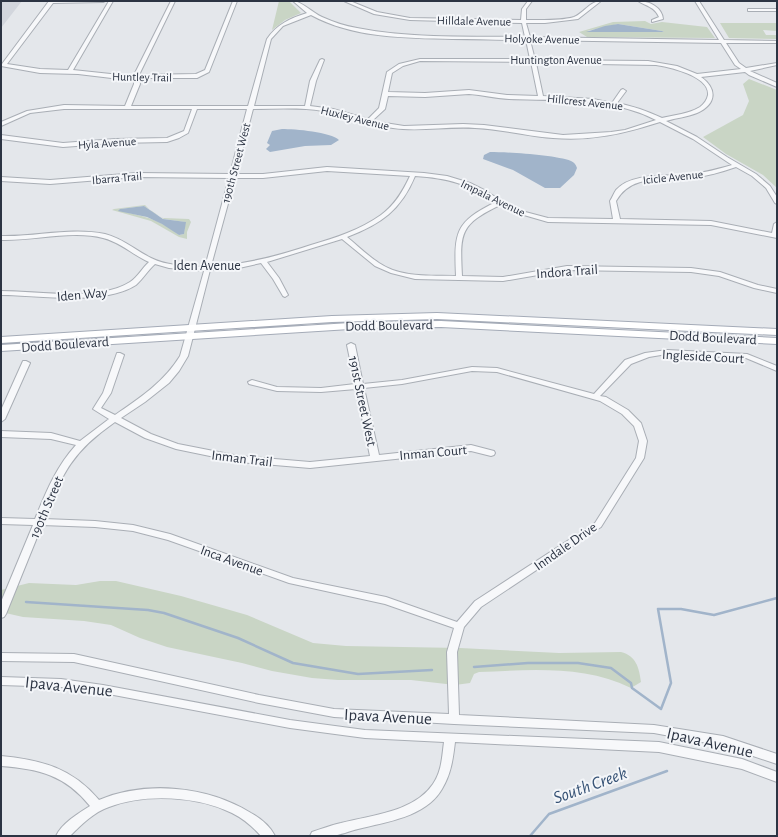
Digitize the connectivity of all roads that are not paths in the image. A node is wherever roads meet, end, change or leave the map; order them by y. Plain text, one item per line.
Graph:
1 (52, 1) edge
2 (103, 1) edge
3 (111, 1) edge
4 (173, 1) edge
5 (235, 1) edge
6 (295, 1) edge
7 (346, 1) edge
8 (529, 1) edge
9 (599, 1) edge
10 (640, 1) edge
11 (697, 1) edge
12 (750, 10) dead end
13 (777, 10) edge
14 (311, 13) junction
15 (654, 21) dead end
16 (524, 22) junction
17 (527, 39) junction
18 (723, 41) junction
19 (777, 42) edge
20 (322, 60) dead end
21 (534, 60) junction
22 (777, 64) edge
23 (3, 65) edge
24 (745, 71) junction
25 (70, 72) junction
26 (695, 76) junction
27 (136, 78) junction
28 (777, 85) edge
29 (623, 91) dead end
30 (386, 94) junction
31 (541, 98) junction
32 (614, 104) junction
33 (195, 107) junction
34 (251, 107) junction
35 (127, 108) junction
36 (307, 108) junction
37 (661, 120) junction
38 (368, 122) junction
39 (1, 124) edge
40 (1, 137) edge
41 (737, 166) junction
42 (412, 175) junction
43 (232, 176) junction
44 (1, 179) edge
45 (777, 202) edge
46 (500, 204) junction
47 (617, 222) junction
48 (777, 224) edge
49 (776, 236) edge
50 (343, 237) junction
51 (1, 238) edge
52 (152, 262) junction
53 (263, 262) junction
54 (208, 268) junction
55 (459, 278) junction
56 (777, 291) edge
57 (1, 293) edge
58 (285, 295) dead end
59 (191, 332) junction
60 (777, 332) edge
61 (1, 340) edge
62 (777, 341) edge
63 (352, 345) dead end
64 (1, 348) edge
65 (120, 356) dead end
66 (26, 363) dead end
67 (777, 369) edge
68 (252, 382) dead end
69 (360, 387) junction
70 (596, 396) junction
71 (116, 418) junction
72 (1, 419) edge
73 (1, 434) edge
74 (82, 444) junction
75 (491, 453) dead end
76 (375, 458) junction
77 (1, 521) edge
78 (39, 522) junction
79 (1, 614) edge
80 (459, 626) junction
81 (1, 657) edge
82 (1, 681) edge
83 (454, 720) junction
84 (450, 737) junction
85 (777, 759) edge
86 (1, 761) edge
87 (777, 777) edge
88 (98, 807) junction
89 (62, 836) edge
90 (269, 836) edge
91 (316, 836) edge

1 - 2 street
1 - 23 street
3 - 25 street
4 - 27 street
5 - 27 street, Huntley Trail
6 - 14 street, Holyoke Avenue
7 - 16 street, Hilldale Avenue
8 - 16 street
9 - 16 street, Hilldale Avenue
10 - 15 street
11 - 18 street
12 - 13 street
14 - 17 street, Holyoke Avenue
14 - 34 street, 190th Street West
16 - 17 street
17 - 18 street, Holyoke Avenue
17 - 21 street
18 - 19 street, Holyoke Avenue
18 - 24 street
20 - 36 street
21 - 26 street, Huntington Avenue
21 - 30 street, Huntington Avenue
21 - 31 street
22 - 24 street
23 - 25 street, Huntley Trail
24 - 26 street
24 - 28 street
25 - 27 street, Huntley Trail
26 - 37 street, Huntington Avenue
27 - 35 street
29 - 32 street
30 - 31 street, Hillcrest Avenue
30 - 38 street, Huntington Avenue
31 - 32 street, Hillcrest Avenue
32 - 37 street, Hillcrest Avenue
33 - 34 street, Huxley Avenue
33 - 35 street, Huxley Avenue
33 - 40 street, Hyla Avenue
34 - 36 street, Huxley Avenue
34 - 43 street, 190th Street West
35 - 39 street, Huxley Avenue
36 - 38 street, Huxley Avenue
37 - 38 street, Huxley Avenue
37 - 41 street, Hillcrest Avenue
41 - 45 street, Hillcrest Avenue
41 - 47 street, Icicle Avenue
42 - 43 street, Impala Avenue
42 - 46 street, Impala Avenue
42 - 50 street, Iden Avenue
43 - 44 street, Ibarra Trail
43 - 54 street, 190th Street West
46 - 47 street, Impala Avenue
46 - 55 street
47 - 49 street, Impala Avenue
48 - 49 street
50 - 53 street, Iden Avenue
50 - 55 street, Indora Trail
51 - 52 street, Iden Avenue
52 - 54 street, Iden Avenue
52 - 57 street, Iden Way
53 - 54 street, Iden Avenue
53 - 58 street
54 - 59 street, 190th Street West
55 - 56 street, Indora Trail
59 - 60 main road, Dodd Boulevard
59 - 61 main road, Dodd Boulevard
59 - 62 main road, Dodd Boulevard
59 - 64 main road, Dodd Boulevard
59 - 71 street, 190th Street
63 - 69 street, 191st Street West
65 - 71 street
66 - 72 street
67 - 70 street, Ingleside Court
68 - 69 street, Inndale Drive
69 - 70 street, Inndale Drive
69 - 76 street, 191st Street West
70 - 80 street, Inndale Drive
71 - 74 street, 190th Street
71 - 76 street, Inman Trail
73 - 74 street
74 - 78 street, 190th Street
75 - 76 street, Inman Court
77 - 78 street, Inca Avenue
78 - 79 street, 190th Street
78 - 80 street, Inca Avenue
80 - 83 street, Inndale Drive
81 - 83 street, Ipava Avenue
82 - 84 street, Ipava Avenue
83 - 85 street, Ipava Avenue
84 - 87 street, Ipava Avenue
84 - 91 street
86 - 88 street
88 - 89 street
88 - 90 street

